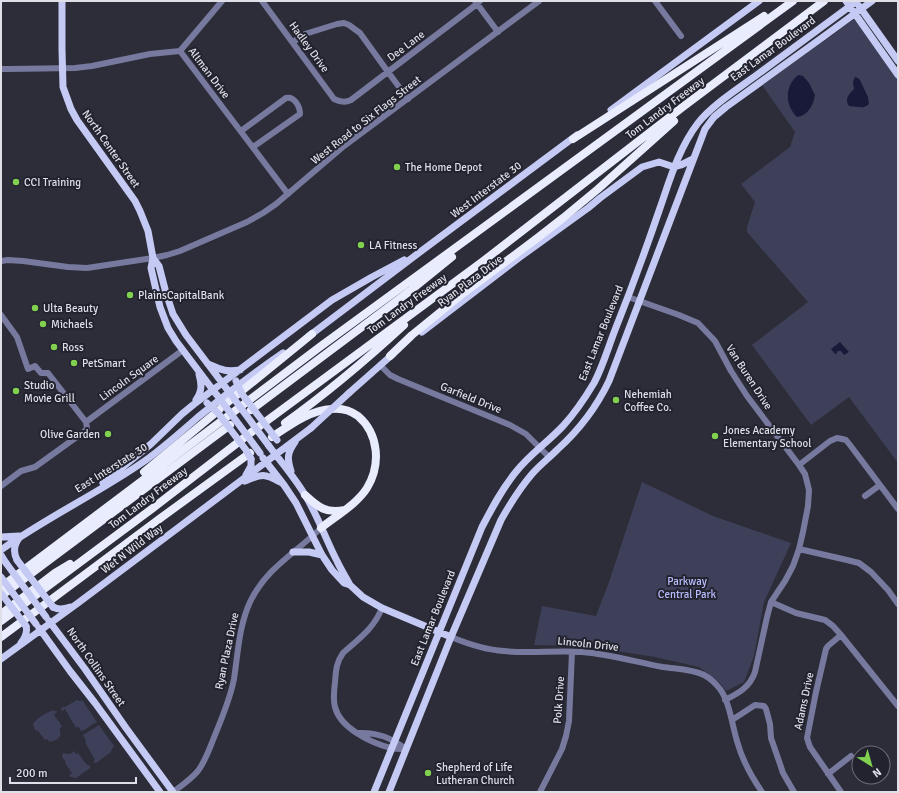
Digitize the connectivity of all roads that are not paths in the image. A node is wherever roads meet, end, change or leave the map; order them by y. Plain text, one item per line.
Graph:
1 (62, 1) edge
2 (222, 1) edge
3 (262, 1) edge
4 (539, 1) edge
5 (655, 1) edge
6 (759, 1) edge
7 (788, 1) edge
8 (793, 1) edge
9 (824, 1) edge
10 (872, 1) edge
11 (477, 2) edge
12 (853, 2) edge
13 (862, 9) junction
14 (855, 13) junction
15 (498, 32) junction
16 (680, 36) dead end
17 (293, 42) junction
18 (180, 51) junction
19 (898, 61) edge
20 (63, 68) junction
21 (1, 69) edge
22 (388, 72) junction
23 (898, 74) edge
24 (715, 83) junction
25 (408, 99) junction
26 (342, 102) joint
27 (241, 131) junction
28 (573, 139) junction
29 (253, 147) junction
30 (693, 159) junction
31 (674, 166) junction
32 (288, 194) junction
33 (501, 215) junction
34 (420, 252) junction
35 (153, 258) junction
36 (1, 261) edge
37 (433, 298) junction
38 (628, 298) junction
39 (640, 301) junction
40 (1, 315) edge
41 (312, 334) junction
42 (183, 350) junction
43 (390, 356) junction
44 (207, 364) junction
45 (380, 365) junction
46 (196, 367) junction
47 (240, 370) junction
48 (224, 389) junction
49 (215, 393) junction
50 (195, 403) junction
51 (86, 422) junction
52 (271, 439) junction
53 (296, 439) junction
54 (540, 448) junction
55 (252, 452) junction
56 (275, 455) junction
57 (550, 457) junction
58 (266, 461) junction
59 (799, 465) junction
60 (245, 477) junction
61 (293, 477) junction
62 (236, 485) junction
63 (284, 485) junction
64 (880, 485) junction
65 (1, 486) edge
66 (305, 495) junction
67 (865, 496) dead end
68 (80, 500) junction
69 (898, 509) edge
70 (345, 510) junction
71 (321, 528) junction
72 (21, 536) junction
73 (312, 536) junction
74 (1, 537) edge
75 (64, 539) junction
76 (799, 549) junction
77 (1, 550) edge
78 (293, 552) junction
79 (1, 555) edge
80 (322, 555) junction
81 (88, 556) junction
82 (1, 577) edge
83 (350, 585) junction
84 (1, 586) edge
85 (1, 595) edge
86 (771, 602) junction
87 (78, 603) junction
88 (898, 604) edge
89 (382, 608) junction
90 (34, 613) junction
91 (1, 614) edge
92 (1, 621) edge
93 (51, 624) junction
94 (38, 628) junction
95 (440, 632) junction
96 (842, 635) junction
97 (1, 637) edge
98 (451, 637) junction
99 (1, 641) edge
100 (16, 649) junction
101 (572, 652) junction
102 (1, 660) edge
103 (726, 700) junction
104 (898, 706) edge
105 (732, 720) junction
106 (358, 733) junction
107 (395, 741) junction
108 (391, 748) junction
109 (406, 749) junction
110 (851, 756) dead end
111 (828, 774) junction
112 (160, 792) edge
113 (173, 792) edge
114 (374, 792) edge
115 (389, 792) edge
116 (540, 792) edge
117 (762, 792) edge
118 (794, 792) edge
119 (841, 792) edge

1 - 20 main road, North Center Street
2 - 18 street
3 - 17 street, Hadley Drive
4 - 15 street, West Road to Six Flags Street
5 - 16 street
6 - 28 main road, West Interstate 30
7 - 28 highway
8 - 33 highway, Tom Landry Freeway
9 - 24 highway, Tom Landry Freeway
10 - 13 main road, East Lamar Boulevard
11 - 15 street
11 - 22 street, Dee Lane
12 - 13 main road
12 - 14 main road
12 - 31 main road, East Lamar Boulevard
13 - 14 main road, East Lamar Boulevard
13 - 19 main road
14 - 23 main road
14 - 30 main road, East Lamar Boulevard
15 - 25 street, West Road to Six Flags Street
17 - 22 street
17 - 26 street, Hadley Drive
18 - 20 street, Altman Drive
18 - 27 street, Altman Drive
20 - 21 street, Altman Drive
20 - 35 main road, North Center Street
22 - 25 street
22 - 26 street, Dee Lane
24 - 37 highway, Tom Landry Freeway
24 - 43 highway
25 - 32 street, West Road to Six Flags Street
27 - 29 street, Altman Drive
27 - 29 street
28 - 34 main road, West Interstate 30
29 - 32 street, Altman Drive
30 - 31 main road, Ryan Plaza Drive
30 - 39 main road, East Lamar Boulevard
31 - 38 main road, East Lamar Boulevard
31 - 43 main road, Ryan Plaza Drive
32 - 35 street, West Road to Six Flags Street
33 - 75 highway, Tom Landry Freeway
33 - 85 highway
34 - 41 main road, West Interstate 30
34 - 47 main road
35 - 36 street, West Road to Six Flags Street
35 - 42 main road, North Center Street
35 - 44 main road, North Center Street
37 - 52 highway
37 - 81 highway, Tom Landry Freeway
38 - 39 street, Van Buren Drive
38 - 54 main road, East Lamar Boulevard
39 - 57 main road, East Lamar Boulevard
39 - 59 street, Van Buren Drive
40 - 51 street
41 - 48 main road, West Interstate 30
41 - 75 highway
42 - 46 main road, North Center Street
42 - 51 street, Lincoln Square
43 - 45 main road, Ryan Plaza Drive
44 - 47 main road
44 - 48 main road, North Center Street
45 - 53 main road, Ryan Plaza Drive, bridge
45 - 54 street, Garfield Drive
46 - 49 main road, North Center Street
46 - 50 main road
47 - 48 main road
47 - 52 main road, bridge
48 - 49 main road
48 - 52 main road, North Center Street, bridge
48 - 68 main road, East Interstate 30
49 - 50 main road
49 - 55 main road, North Center Street, bridge
50 - 55 main road, bridge
50 - 68 main road
51 - 65 street, Lincoln Square
52 - 53 main road
52 - 55 highway
52 - 56 main road, North Center Street
52 - 70 highway
53 - 56 main road, Ryan Plaza Drive
53 - 61 main road
54 - 57 street, Garfield Drive
54 - 95 main road, East Lamar Boulevard
55 - 58 main road, North Center Street
55 - 60 main road
55 - 90 highway
56 - 58 main road, Wet N Wild Way
56 - 61 main road, Lincoln Drive
57 - 98 main road, East Lamar Boulevard
58 - 60 main road, Wet N Wild Way
58 - 63 main road, Lincoln Drive
59 - 64 street
59 - 76 street, Van Buren Drive
60 - 62 main road, Wet N Wild Way
61 - 66 main road, Lincoln Drive
62 - 63 main road
62 - 87 main road, Wet N Wild Way
63 - 73 main road, Lincoln Drive
64 - 67 street
64 - 69 street
66 - 70 highway
66 - 71 main road, Lincoln Drive
68 - 72 main road, East Interstate 30
70 - 71 highway
71 - 73 street, Ryan Plaza Drive
71 - 83 main road, Lincoln Drive
72 - 74 main road
72 - 77 main road, East Interstate 30
72 - 87 main road, bridge
73 - 78 street, Ryan Plaza Drive
73 - 80 main road, Lincoln Drive
75 - 84 highway, Tom Landry Freeway
76 - 86 street, Van Buren Drive
76 - 88 street
78 - 80 main road
78 - 113 street, Ryan Plaza Drive
79 - 93 main road, North Collins Street, bridge
80 - 83 main road, Lincoln Drive
81 - 91 highway
81 - 92 highway, Tom Landry Freeway
82 - 94 main road, North Collins Street, bridge
83 - 89 main road, Lincoln Drive
85 - 100 main road, bridge
86 - 96 street
86 - 103 street, Van Buren Drive
87 - 93 main road, Wet N Wild Way
89 - 95 main road, Lincoln Drive
89 - 106 street
90 - 97 highway
90 - 99 highway
93 - 94 main road, Wet N Wild Way
93 - 113 main road, North Collins Street
94 - 100 main road, Wet N Wild Way
94 - 112 main road, North Collins Street
95 - 98 main road, Lincoln Drive
95 - 107 main road, East Lamar Boulevard
96 - 104 street
96 - 111 street, Adams Drive
98 - 101 street, Lincoln Drive
98 - 109 main road, East Lamar Boulevard
100 - 102 main road, Wet N Wild Way
101 - 103 street, Lincoln Drive
101 - 116 street, Polk Drive
103 - 105 street, Lincoln Drive
105 - 117 street, Lincoln Drive
105 - 118 street
106 - 107 street
106 - 108 street
107 - 108 main road, East Lamar Boulevard
107 - 109 street
108 - 109 street
108 - 114 main road, East Lamar Boulevard
109 - 115 main road, East Lamar Boulevard
110 - 111 street
111 - 119 street, Adams Drive

